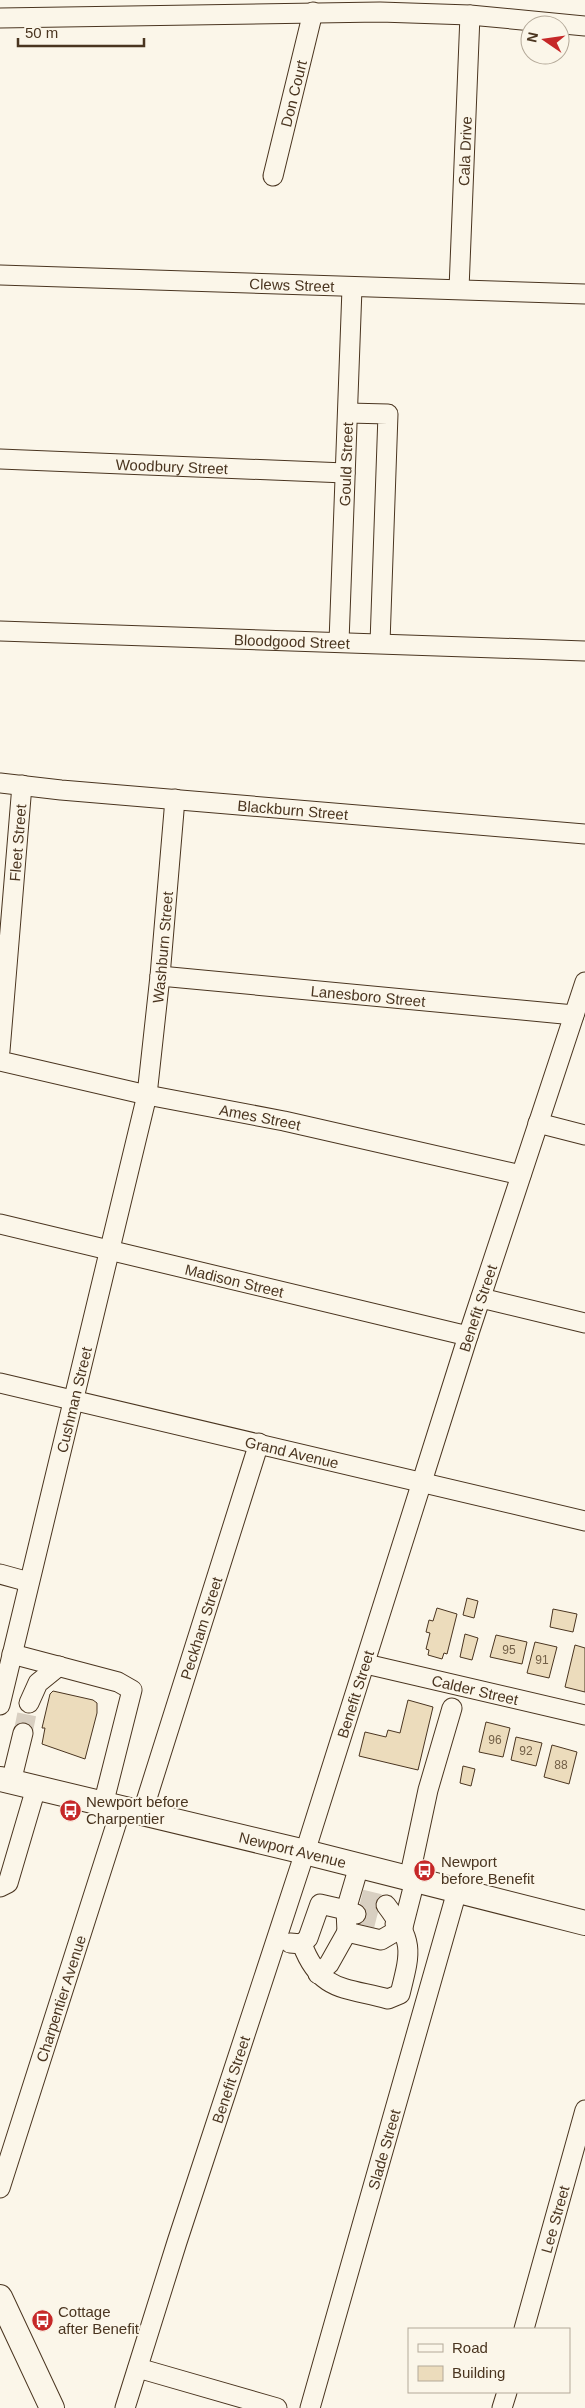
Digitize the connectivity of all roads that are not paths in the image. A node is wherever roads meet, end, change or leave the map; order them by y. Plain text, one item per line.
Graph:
1 (313, 12) junction
2 (470, 15) junction
3 (0, 18) edge
4 (585, 26) edge
5 (273, 176) dead end
6 (0, 275) edge
7 (352, 288) junction
8 (459, 289) junction
9 (585, 294) edge
10 (348, 413) junction
11 (0, 459) edge
12 (345, 473) junction
13 (0, 631) edge
14 (339, 642) junction
15 (380, 644) junction
16 (585, 651) edge
17 (0, 783) edge
18 (22, 785) junction
19 (175, 799) junction
20 (585, 834) edge
21 (160, 976) junction
22 (585, 982) edge
23 (574, 1015) junction
24 (0, 1051) edge
25 (0, 1061) edge
26 (147, 1095) junction
27 (538, 1123) junction
28 (585, 1135) edge
29 (521, 1175) junction
30 (0, 1224) edge
31 (109, 1250) junction
32 (481, 1298) junction
33 (585, 1323) edge
34 (468, 1336) junction
35 (0, 1383) edge
36 (73, 1400) junction
37 (258, 1443) junction
38 (424, 1483) junction
39 (585, 1521) edge
40 (0, 1574) edge
41 (29, 1582) junction
42 (12, 1654) junction
43 (366, 1664) junction
44 (59, 1666) junction
45 (29, 1703) tunnel mouth
46 (0, 1705) edge
47 (452, 1708) dead end
48 (585, 1716) edge
49 (23, 1733) tunnel mouth
50 (5, 1781) edge
51 (36, 1788) junction
52 (122, 1809) junction
53 (305, 1852) junction
54 (359, 1866) junction
55 (412, 1879) junction
56 (0, 1887) edge
57 (457, 1891) junction
58 (292, 1894) junction
59 (320, 1904) junction
60 (354, 1905) junction
61 (384, 1913) tunnel mouth
62 (585, 1923) edge
63 (402, 1927) junction
64 (347, 1932) junction
65 (277, 1938) junction
66 (302, 1944) junction
67 (311, 1971) junction
68 (585, 2110) edge
69 (0, 2188) edge
70 (0, 2297) edge
71 (524, 2328) edge
72 (138, 2368) junction
73 (507, 2393) edge
74 (52, 2408) edge
75 (125, 2408) edge
76 (277, 2408) edge
77 (310, 2408) edge
78 (502, 2408) edge

1 - 2 street
1 - 3 street
1 - 5 street, Don Court
2 - 4 street
2 - 8 street, Cala Drive
6 - 7 street, Clews Street
7 - 8 street, Clews Street
7 - 10 street, Gould Street
8 - 9 street, Clews Street
10 - 12 street, Gould Street
10 - 15 street
11 - 12 street, Woodbury Street
12 - 14 street, Gould Street
13 - 14 street, Bloodgood Street
14 - 15 street, Bloodgood Street
15 - 16 street, Bloodgood Street
17 - 18 street, Blackburn Street
18 - 19 street, Blackburn Street
18 - 24 street, Fleet Street
19 - 20 street, Blackburn Street
19 - 21 street, Washburn Street
21 - 23 street, Lanesboro Street
21 - 26 street, Washburn Street
22 - 23 street, Benefit Street
23 - 27 street, Benefit Street
25 - 26 street, Ames Street
26 - 29 street, Ames Street
26 - 31 street, Cushman Street
27 - 28 street
27 - 29 street, Benefit Street
29 - 32 street, Benefit Street
30 - 31 street, Madison Street
31 - 34 street, Madison Street
31 - 36 street, Cushman Street
32 - 33 street
32 - 34 street, Benefit Street
34 - 38 street, Benefit Street
35 - 36 street, Grand Avenue
36 - 37 street, Grand Avenue
36 - 41 street, Cushman Street
37 - 38 street, Grand Avenue
37 - 52 street, Peckham Street
38 - 39 street, Grand Avenue
38 - 43 street, Benefit Street
40 - 41 street
41 - 42 street, Cushman Street
42 - 44 street
42 - 46 street, Cushman Street
43 - 48 street, Calder Street
43 - 53 street, Benefit Street
44 - 45 street
44 - 52 street
47 - 55 street
49 - 50 street
50 - 51 main road, Newport Avenue
51 - 52 main road, Newport Avenue
51 - 56 street
52 - 53 main road, Newport Avenue
52 - 69 street, Charpentier Avenue
53 - 54 main road, Newport Avenue
53 - 58 street, Benefit Street
54 - 55 main road, Newport Avenue
54 - 60 street
55 - 57 main road, Newport Avenue
55 - 63 street
57 - 62 main road, Newport Avenue
57 - 77 street, Slade Street
58 - 59 street
58 - 65 street, Benefit Street
59 - 60 street
59 - 66 street
60 - 64 street
61 - 63 street
63 - 64 street
63 - 67 street
64 - 67 street
65 - 66 street
65 - 72 street, Benefit Street
66 - 67 street
68 - 71 street, Lee Street
70 - 74 main road
72 - 75 street, Benefit Street
72 - 76 street
73 - 78 street

